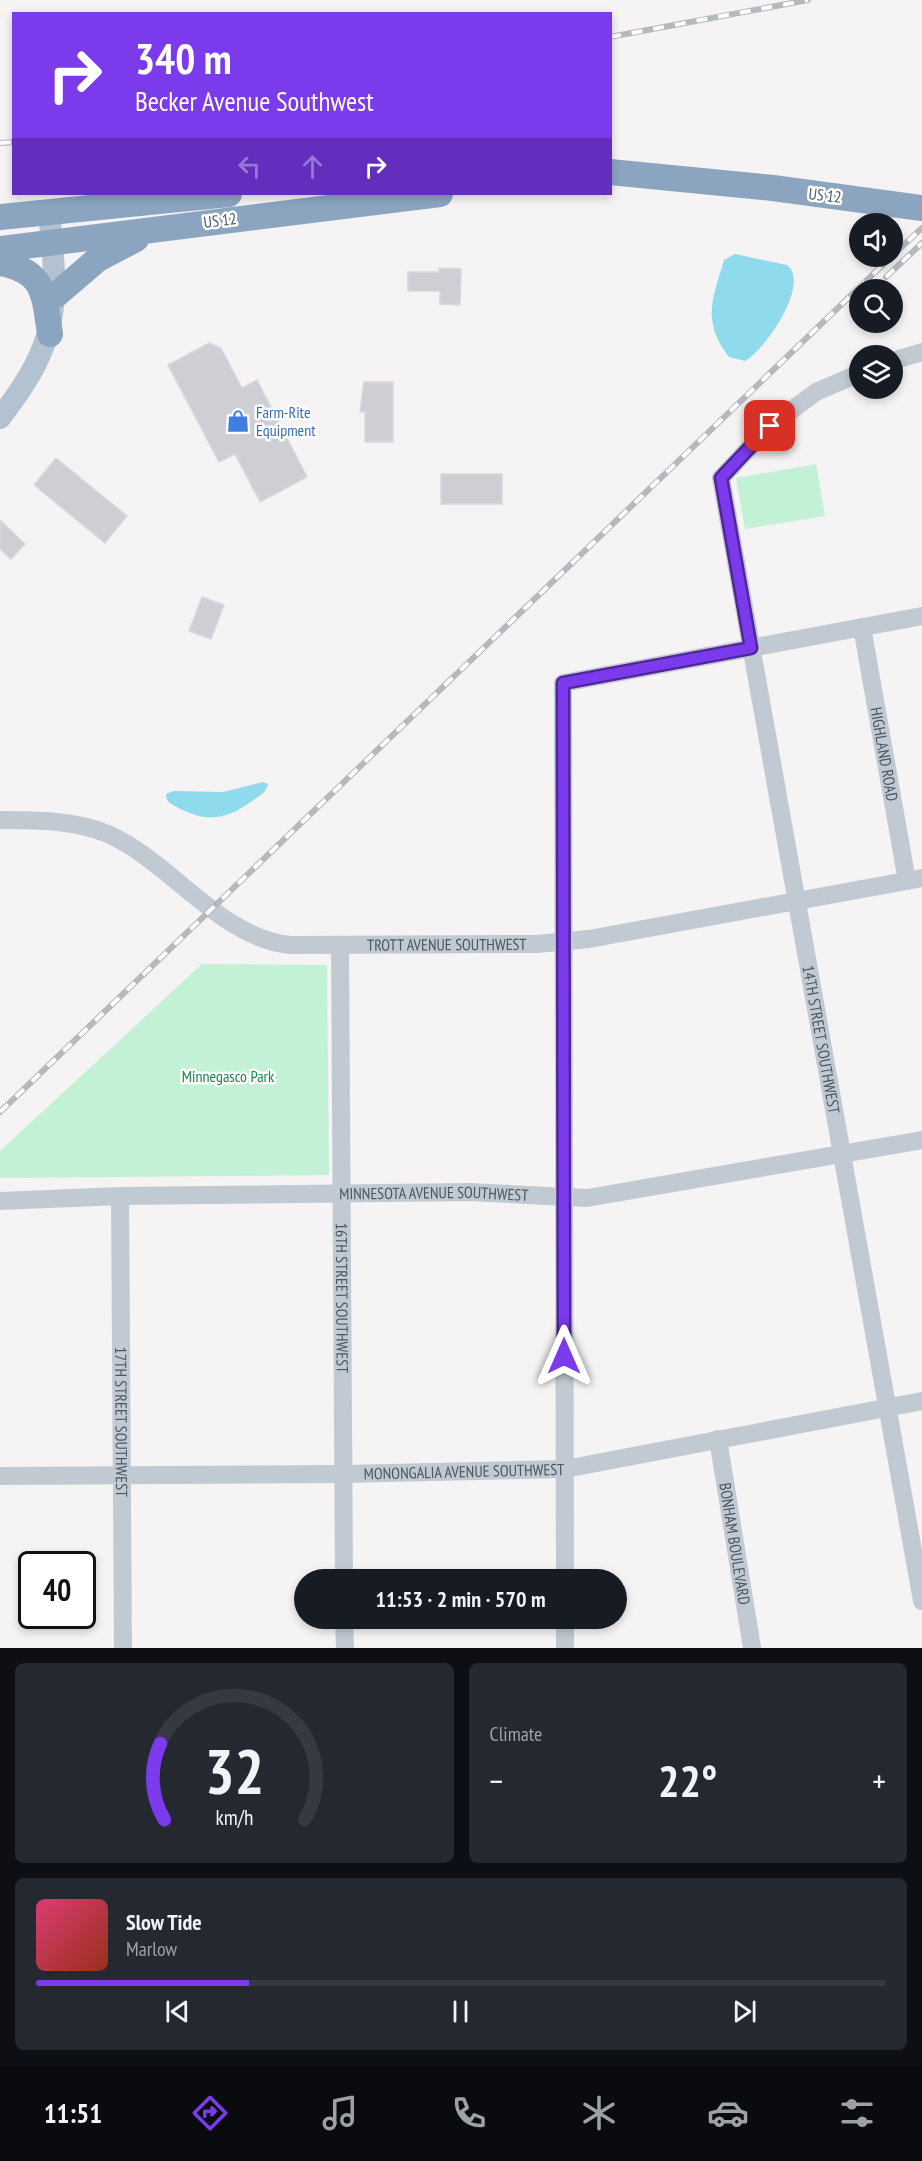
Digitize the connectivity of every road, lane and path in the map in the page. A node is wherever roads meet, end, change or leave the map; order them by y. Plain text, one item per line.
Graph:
1 (612, 172) edge
2 (612, 183) edge
3 (727, 183) junction
4 (220, 195) edge
5 (432, 195) edge
6 (922, 208) edge
7 (49, 213) junction
8 (0, 217) edge
9 (197, 223) junction
10 (52, 244) junction
11 (0, 249) edge
12 (0, 263) edge
13 (56, 295) junction
14 (50, 334) junction
15 (922, 352) edge
16 (903, 358) edge
17 (849, 378) edge
18 (0, 418) edge
19 (922, 616) edge
20 (862, 627) junction
21 (751, 648) junction
22 (0, 820) edge
23 (914, 880) edge
24 (796, 902) junction
25 (562, 942) junction
26 (340, 945) junction
27 (922, 1140) edge
28 (842, 1154) junction
29 (342, 1193) junction
30 (120, 1196) junction
31 (563, 1198) junction
32 (0, 1201) edge
33 (922, 1401) edge
34 (888, 1407) junction
35 (718, 1439) junction
36 (564, 1469) junction
37 (123, 1473) junction
38 (344, 1474) junction
39 (0, 1476) edge
40 (344, 1569) edge
41 (565, 1569) edge
42 (922, 1601) edge
43 (344, 1629) edge
44 (565, 1629) edge
45 (123, 1648) edge
46 (345, 1648) edge
47 (565, 1648) edge
48 (753, 1648) edge

1 - 3 highway, US 12 / US 12
2 - 3 highway, US 12 / US 12
3 - 6 highway, US 12 / US 12
4 - 7 highway, US 12 / US 12
5 - 9 highway, US 12 / US 12
7 - 8 highway, US 12 / US 12
7 - 10 main road
9 - 10 highway, US 12 / US 12
9 - 13 highway
10 - 11 highway, US 12 / US 12
10 - 13 main road
12 - 14 highway
13 - 14 main road
14 - 18 main road
15 - 16 street
17 - 21 street, 14TH STREET SOUTHWEST
19 - 20 street
20 - 21 street
20 - 23 street, HIGHLAND ROAD
21 - 24 street, 14TH STREET SOUTHWEST
21 - 25 street
22 - 26 street, TROTT AVENUE SOUTHWEST
23 - 24 street, TROTT AVENUE SOUTHWEST
24 - 25 street, TROTT AVENUE SOUTHWEST
24 - 28 street, 14TH STREET SOUTHWEST
25 - 26 street, TROTT AVENUE SOUTHWEST
25 - 31 street
26 - 29 street, 16TH STREET SOUTHWEST
27 - 28 street, MINNESOTA AVENUE SOUTHWEST
28 - 31 street, MINNESOTA AVENUE SOUTHWEST
28 - 34 street, 14TH STREET SOUTHWEST
29 - 30 street, MINNESOTA AVENUE SOUTHWEST
29 - 31 street, MINNESOTA AVENUE SOUTHWEST
29 - 38 street, 16TH STREET SOUTHWEST
30 - 32 street, MINNESOTA AVENUE SOUTHWEST
30 - 37 street, 17TH STREET SOUTHWEST
31 - 36 street
33 - 34 street, MONONGALIA AVENUE SOUTHWEST
34 - 35 street, MONONGALIA AVENUE SOUTHWEST
34 - 42 street, 14TH STREET SOUTHWEST
35 - 36 street, MONONGALIA AVENUE SOUTHWEST
35 - 48 street, BONHAM BOULEVARD
36 - 38 street, MONONGALIA AVENUE SOUTHWEST
36 - 41 street
37 - 38 street, MONONGALIA AVENUE SOUTHWEST
37 - 39 street, MONONGALIA AVENUE SOUTHWEST
37 - 45 street, 17TH STREET SOUTHWEST
38 - 40 street, 16TH STREET SOUTHWEST
43 - 46 street
44 - 47 street

